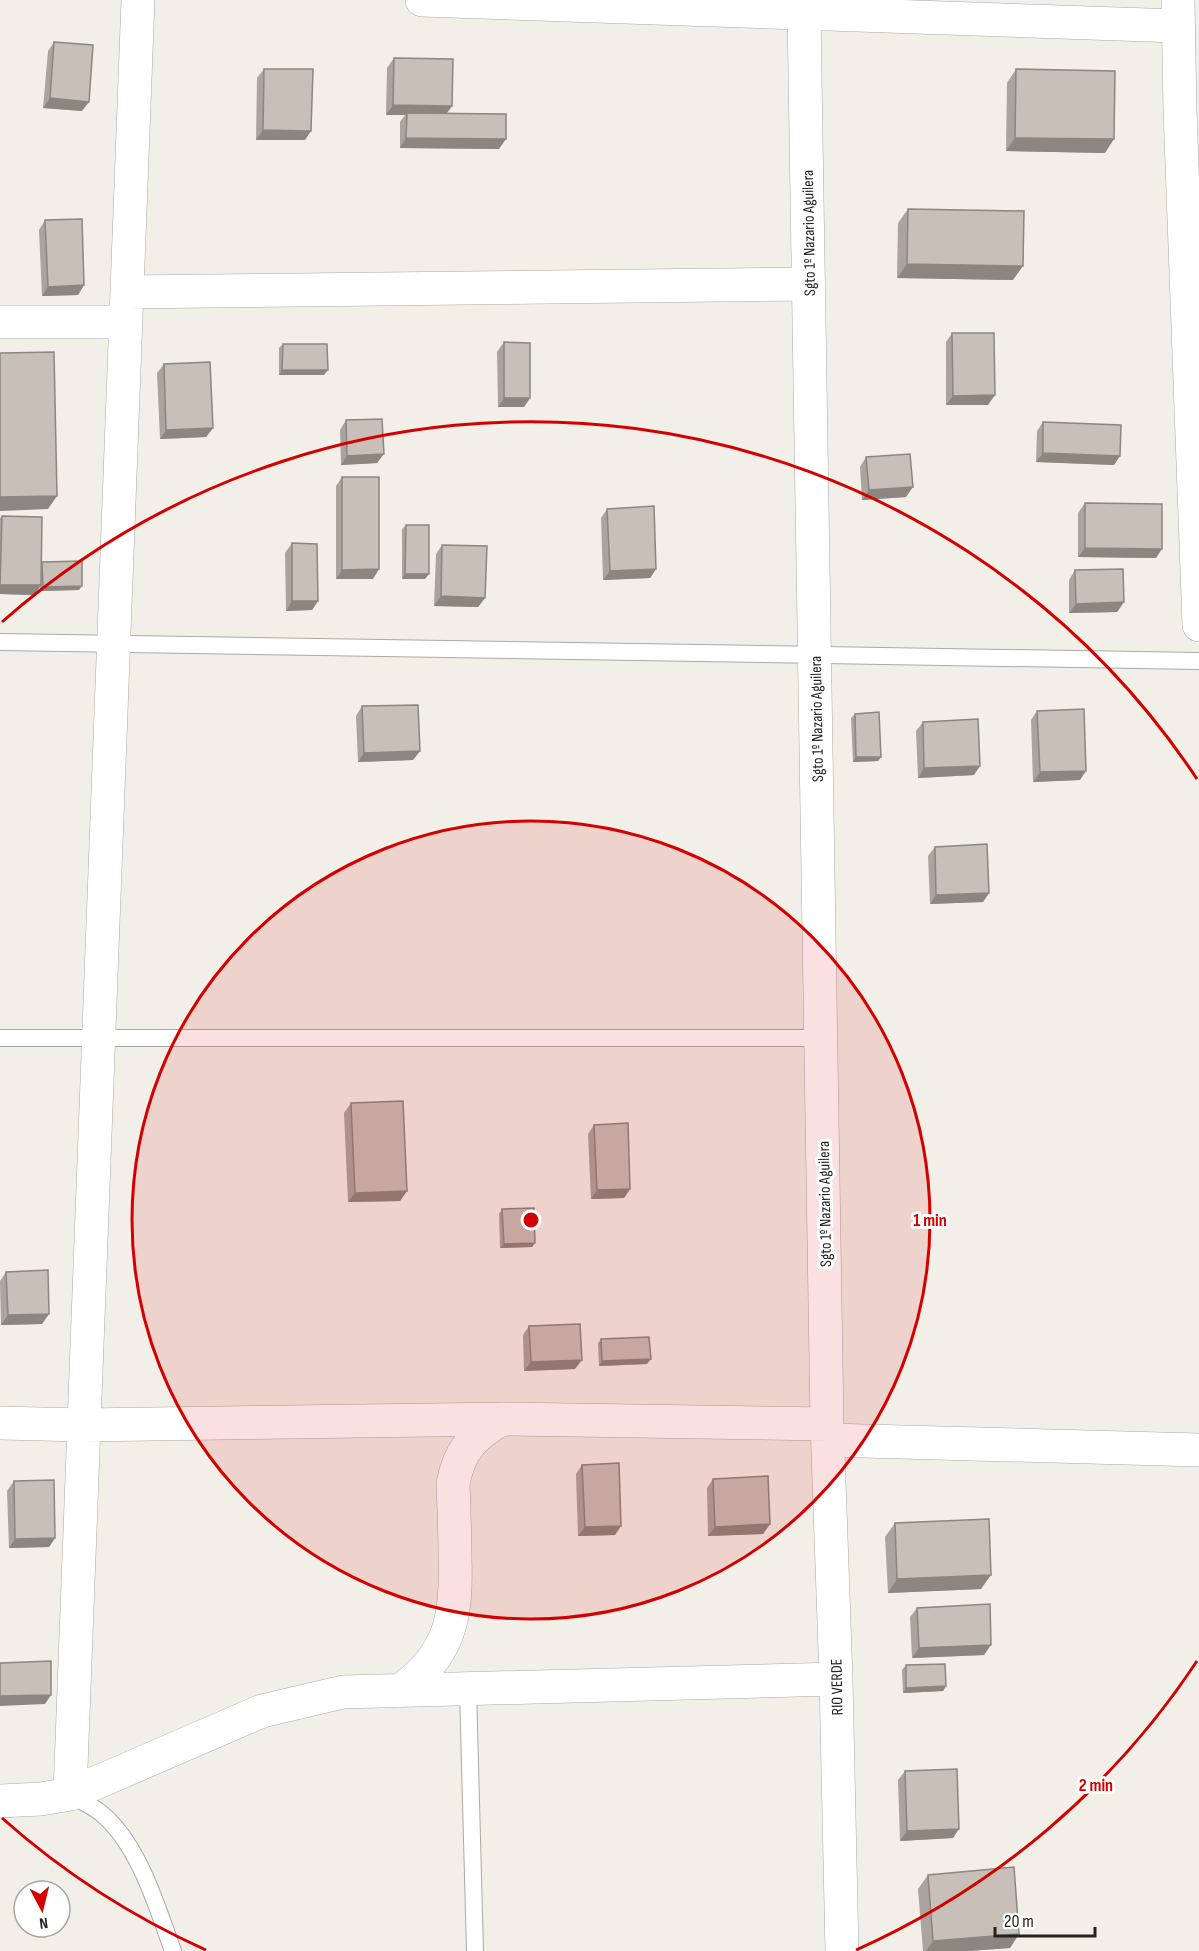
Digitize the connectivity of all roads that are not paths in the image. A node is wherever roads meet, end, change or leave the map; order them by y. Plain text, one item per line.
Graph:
1 (138, 0) edge
2 (422, 0) edge
3 (804, 13) junction
4 (1178, 13) edge
5 (1189, 111) edge
6 (809, 284) junction
7 (127, 307) junction
8 (0, 322) edge
9 (1198, 517) edge
10 (1199, 625) edge
11 (0, 642) edge
12 (114, 644) junction
13 (816, 655) junction
14 (1199, 661) edge
15 (0, 1038) edge
16 (99, 1038) junction
17 (821, 1038) junction
18 (502, 1419) junction
19 (0, 1423) edge
20 (84, 1425) junction
21 (828, 1432) junction
22 (1199, 1450) edge
23 (836, 1678) junction
24 (468, 1689) junction
25 (400, 1691) junction
26 (70, 1794) junction
27 (0, 1801) edge
28 (172, 1951) edge
29 (475, 1951) edge
30 (842, 1951) edge

1 - 7 street
2 - 3 street
3 - 4 street
3 - 6 street, Sgto 1º Nazario Aguilera
4 - 5 street
5 - 9 street
6 - 7 street
6 - 13 street, Sgto 1º Nazario Aguilera
7 - 8 street
7 - 12 street
9 - 10 street
11 - 12 lane
12 - 13 lane
12 - 16 street
13 - 14 lane
13 - 17 street, Sgto 1º Nazario Aguilera
15 - 16 lane
16 - 17 lane
16 - 20 street
17 - 21 street, Sgto 1º Nazario Aguilera
18 - 20 street
18 - 21 street
18 - 25 street
19 - 20 street
20 - 26 street
21 - 22 street
21 - 23 street, RIO VERDE
23 - 24 street
23 - 30 street, RIO VERDE
24 - 25 street
24 - 29 lane
25 - 26 street
26 - 27 street
26 - 28 lane

